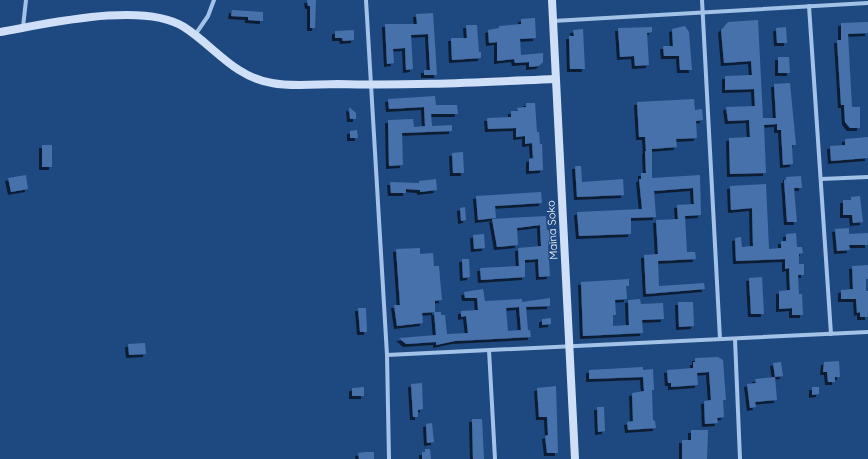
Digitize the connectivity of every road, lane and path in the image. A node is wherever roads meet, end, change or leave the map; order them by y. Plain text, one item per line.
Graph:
1 (26, 0) edge
2 (214, 0) edge
3 (366, 0) edge
4 (552, 0) edge
5 (702, 0) edge
6 (868, 3) edge
7 (809, 6) junction
8 (703, 12) junction
9 (553, 21) junction
10 (23, 28) junction
11 (0, 32) edge
12 (195, 35) junction
13 (555, 79) junction
14 (373, 85) junction
15 (868, 177) edge
16 (821, 179) junction
17 (868, 332) edge
18 (831, 334) junction
19 (720, 339) junction
20 (735, 339) junction
21 (570, 346) junction
22 (489, 350) junction
23 (386, 355) junction
24 (388, 459) edge
25 (495, 459) edge
26 (575, 459) edge
27 (740, 459) edge

1 - 10 street
2 - 12 street
3 - 14 street
4 - 9 street, Maina Soko
5 - 8 street
6 - 7 street
7 - 8 street
7 - 16 street
8 - 9 street
8 - 19 street
9 - 13 street, Maina Soko
10 - 11 street
10 - 12 street
12 - 14 street
13 - 14 street
13 - 21 street, Maina Soko
14 - 23 street
15 - 16 street
16 - 18 street
17 - 18 street
18 - 20 street
19 - 20 street
19 - 21 street
20 - 27 street
21 - 22 street
21 - 26 street, Maina Soko
22 - 23 street
22 - 25 street
23 - 24 street

